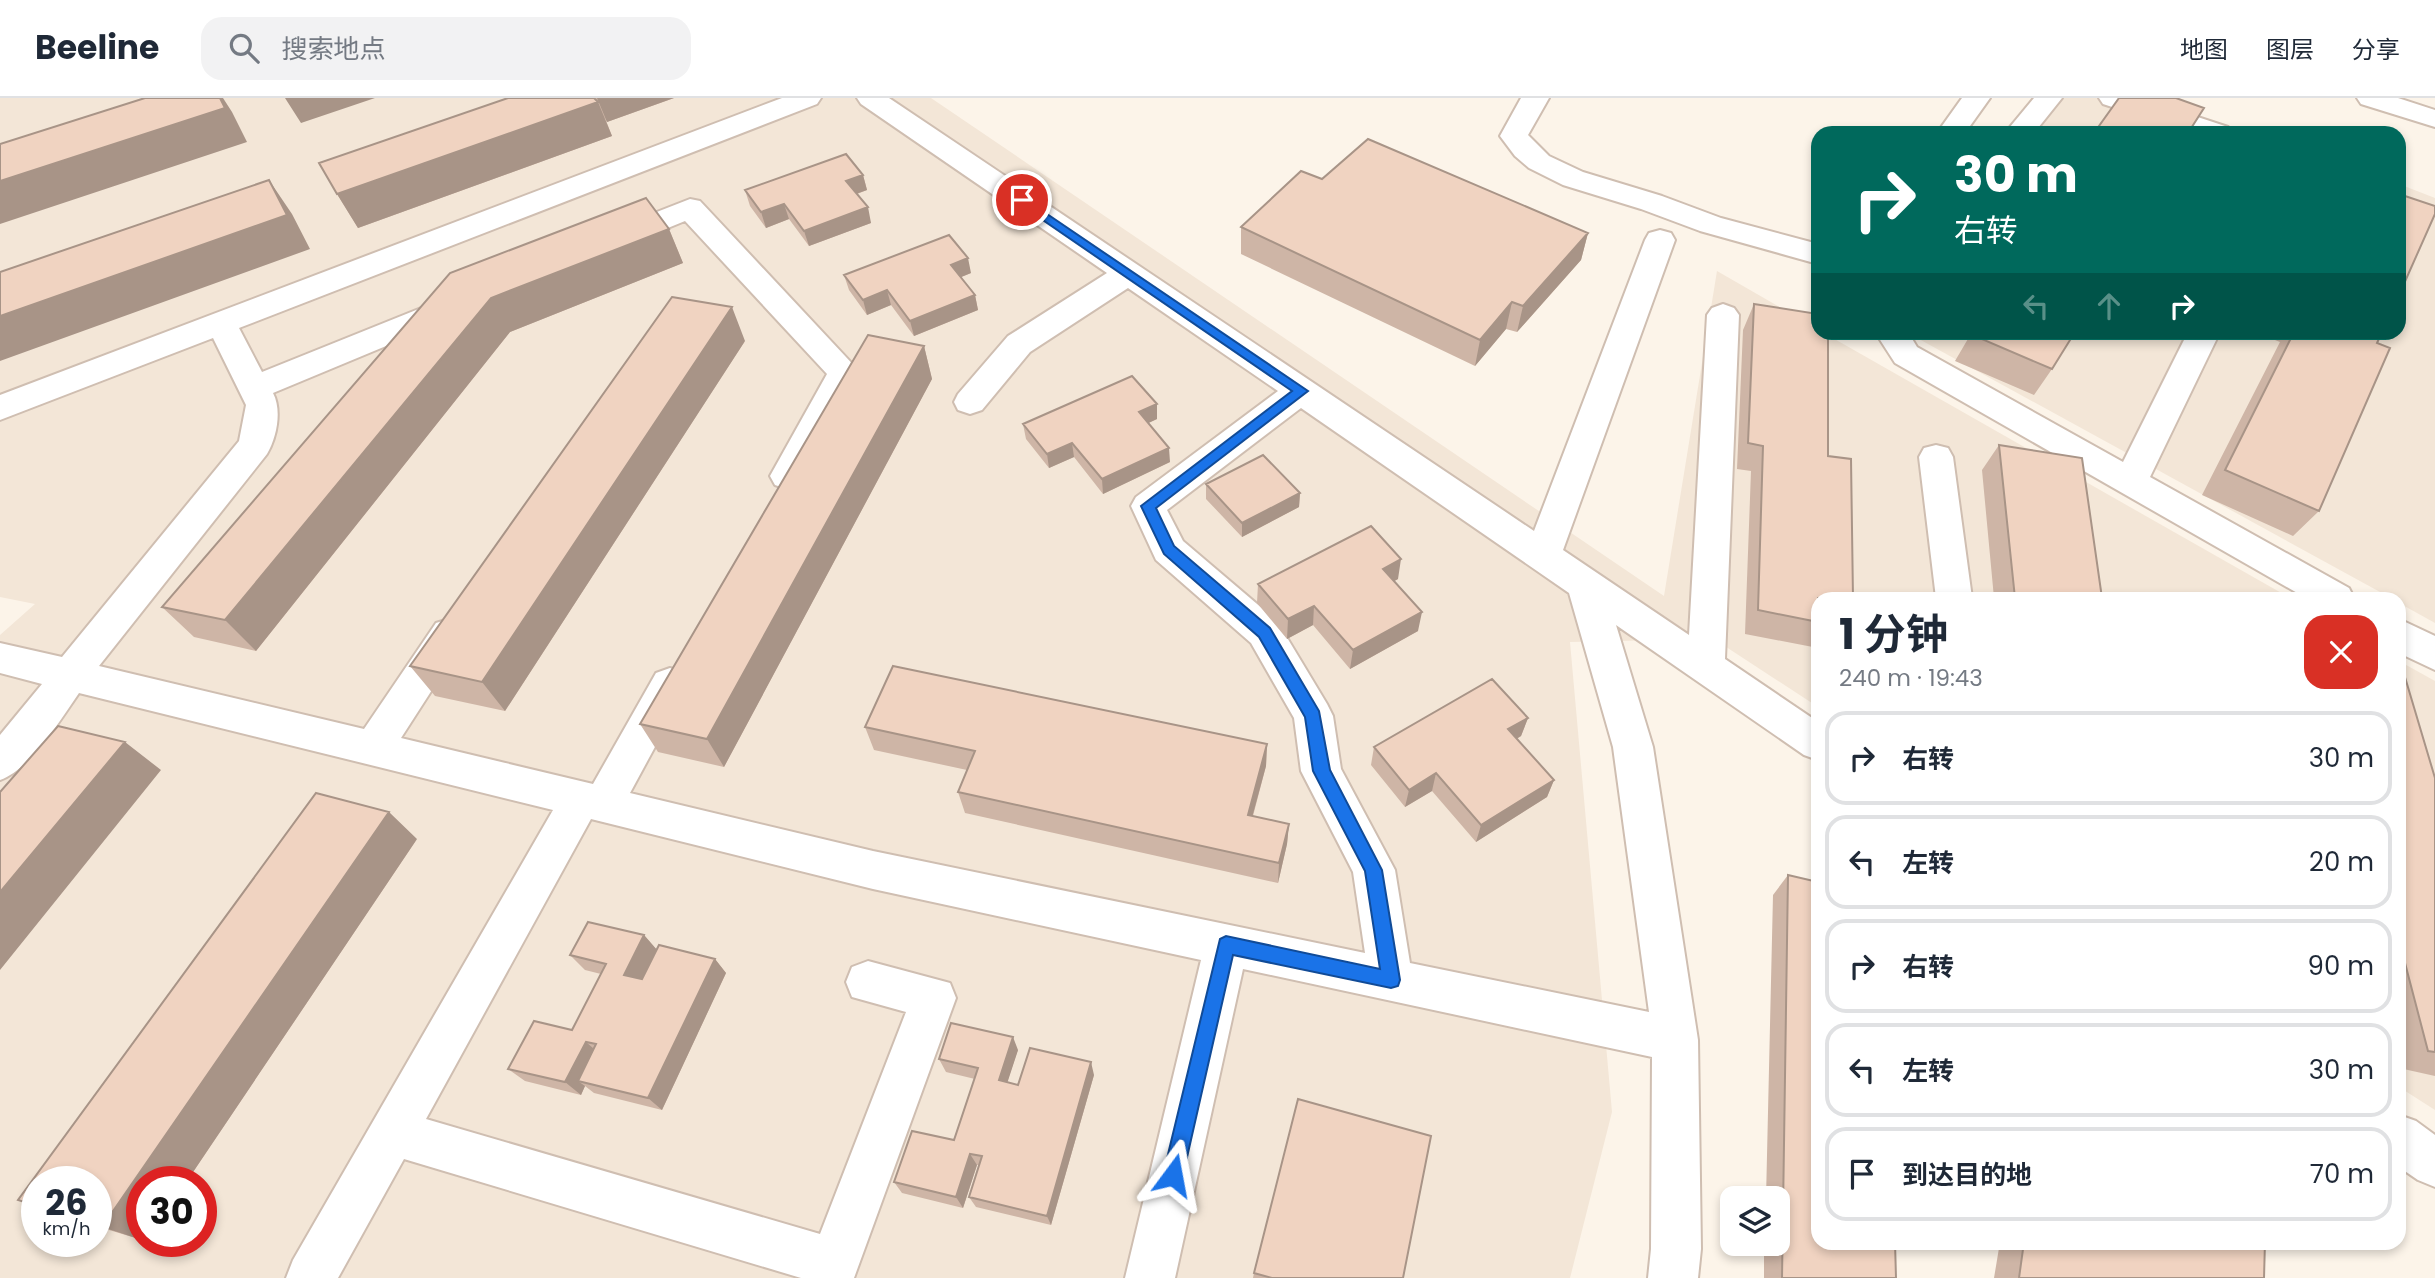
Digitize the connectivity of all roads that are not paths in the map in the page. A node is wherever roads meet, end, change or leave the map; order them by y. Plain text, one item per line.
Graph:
1 (807, 98) edge
2 (871, 98) edge
3 (1535, 98) edge
4 (1976, 98) edge
5 (2048, 98) edge
6 (2113, 98) edge
7 (2371, 98) edge
8 (2435, 119) edge
9 (1956, 126) edge
10 (2025, 126) edge
11 (2197, 126) edge
12 (1660, 240) dead end
13 (589, 250) edge
14 (1811, 252) edge
15 (1129, 274) junction
16 (474, 298) edge
17 (1723, 316) dead end
18 (221, 323) junction
19 (1896, 340) edge
20 (2200, 340) edge
21 (254, 388) junction
22 (1301, 391) junction
23 (970, 402) dead end
24 (0, 408) edge
25 (1936, 457) dead end
26 (2130, 482) junction
27 (771, 504) edge
28 (1543, 555) junction
29 (1585, 584) junction
30 (1953, 592) edge
31 (2325, 592) edge
32 (464, 611) edge
33 (2406, 638) edge
34 (2435, 655) edge
35 (0, 658) edge
36 (683, 660) edge
37 (1706, 667) junction
38 (70, 675) junction
39 (1811, 738) edge
40 (373, 748) junction
41 (0, 763) edge
42 (592, 802) junction
43 (1226, 945) junction
44 (1391, 980) junction
45 (869, 982) dead end
46 (1675, 1040) junction
47 (394, 1133) junction
48 (2406, 1143) edge
49 (2435, 1163) edge
50 (832, 1270) edge
51 (314, 1276) edge
52 (1150, 1278) edge
53 (1673, 1278) edge

1 - 18 street
2 - 15 street
3 - 14 street
4 - 9 street
5 - 10 street
6 - 11 street
7 - 8 street
12 - 28 street
13 - 27 street
15 - 22 street
15 - 23 street
16 - 21 street
17 - 37 street
18 - 21 street
18 - 24 street
19 - 26 street
20 - 26 street
21 - 38 street
22 - 28 street
22 - 44 street
25 - 30 street
26 - 31 street
28 - 29 street
29 - 37 street
29 - 46 street
32 - 40 street
33 - 34 street
35 - 38 street
36 - 42 street
37 - 39 street
38 - 40 street
38 - 41 street
40 - 42 street
42 - 43 street
42 - 47 street
43 - 44 street
43 - 52 street
44 - 46 street
45 - 50 street
46 - 53 street
47 - 50 street
47 - 51 street
48 - 49 street

